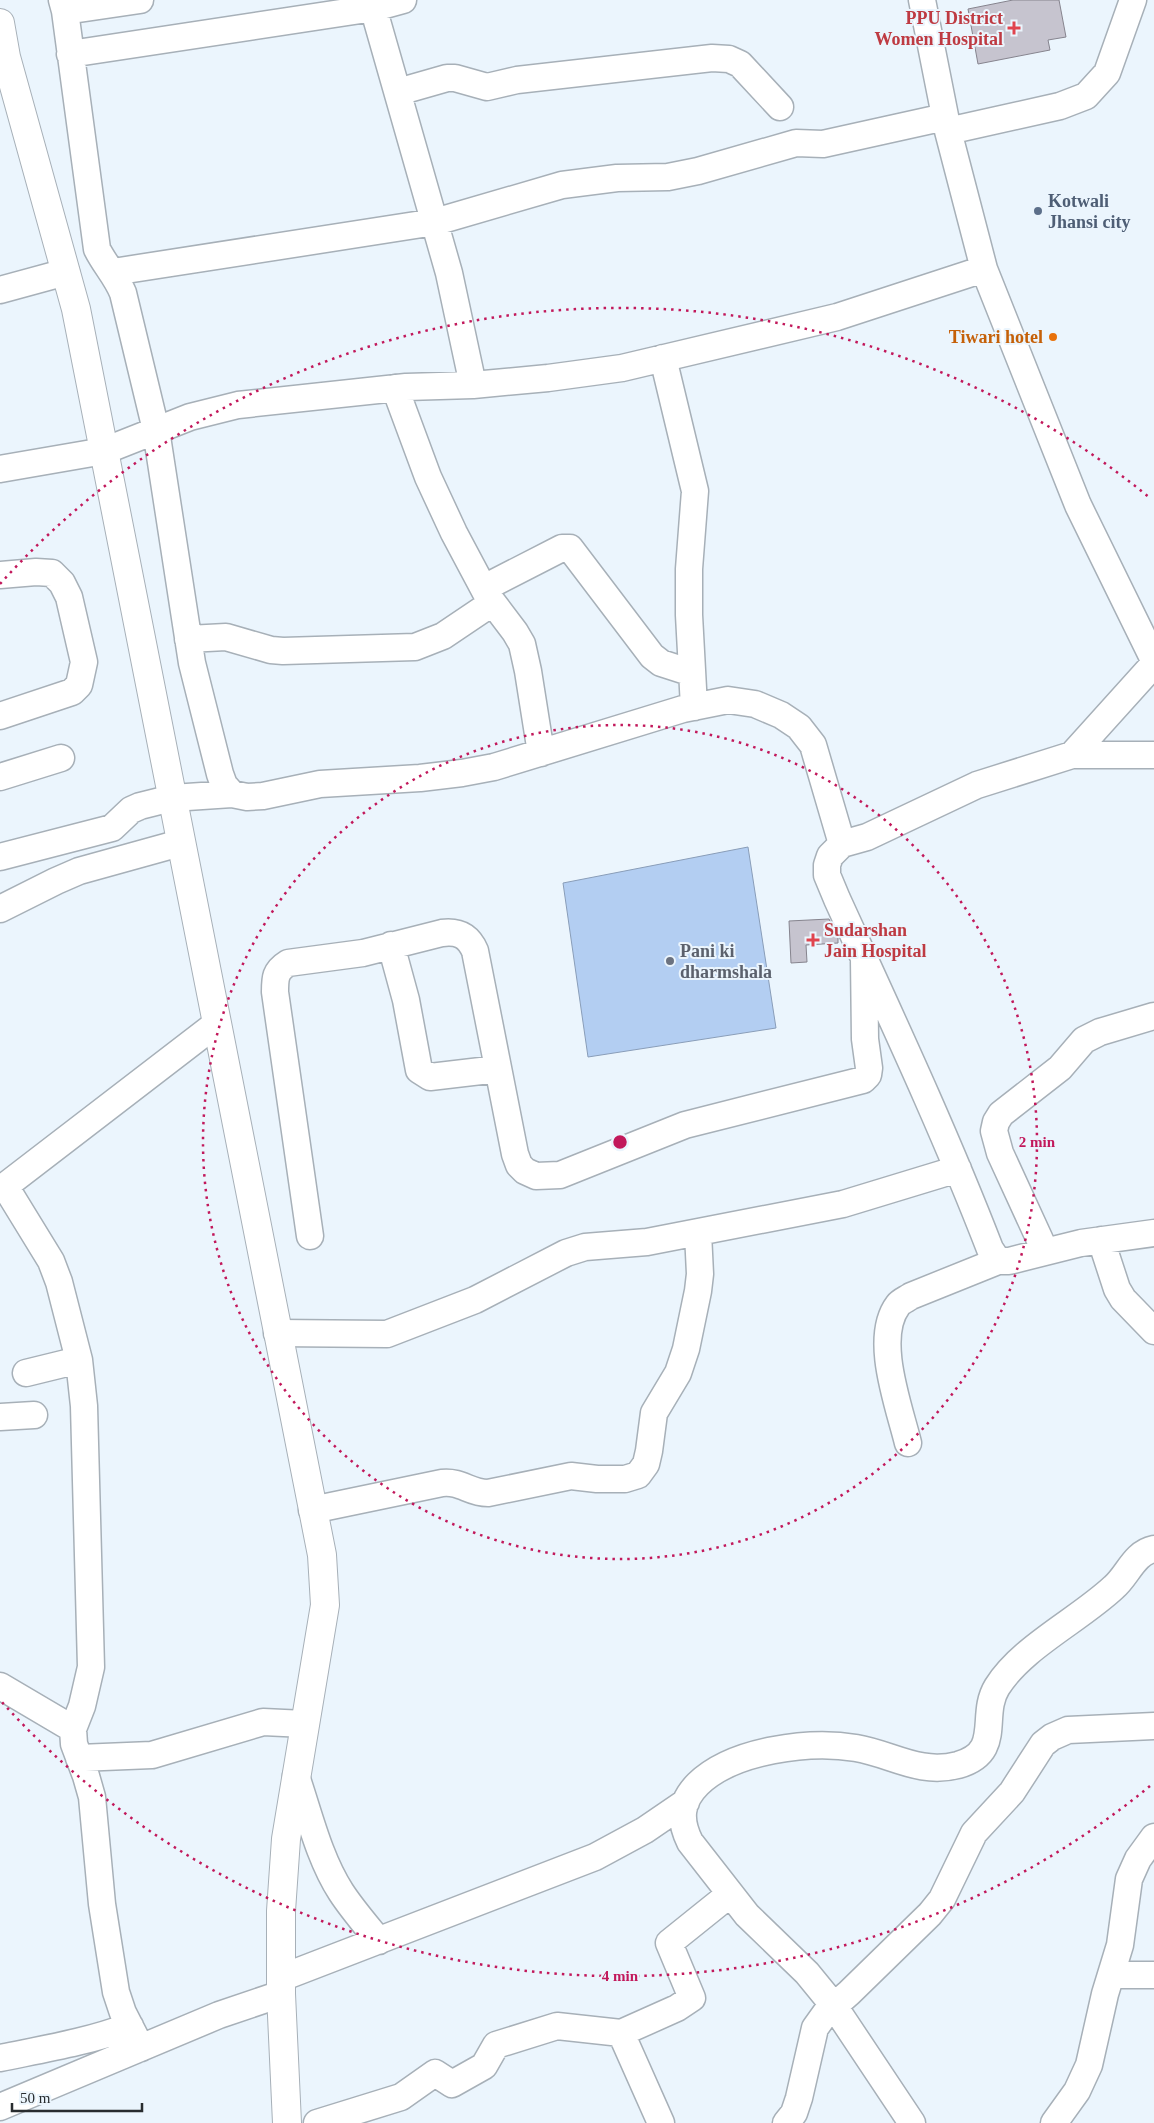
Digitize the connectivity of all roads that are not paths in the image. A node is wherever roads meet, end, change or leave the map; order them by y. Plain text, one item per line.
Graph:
1 (140, 0) edge
2 (402, 0) edge
3 (922, 0) edge
4 (1133, 0) edge
5 (373, 4) edge
6 (63, 6) edge
7 (1, 30) edge
8 (70, 54) junction
9 (5, 73) edge
10 (398, 92) junction
11 (780, 107) dead end
12 (946, 124) junction
13 (435, 222) junction
14 (984, 269) junction
15 (66, 272) junction
16 (113, 272) junction
17 (0, 290) edge
18 (664, 358) junction
19 (473, 385) junction
20 (395, 388) junction
21 (156, 430) junction
22 (104, 451) junction
23 (0, 469) edge
24 (0, 575) edge
25 (488, 595) junction
26 (188, 639) junction
27 (1154, 660) edge
28 (1154, 664) edge
29 (692, 673) junction
30 (694, 707) junction
31 (0, 716) edge
32 (541, 753) junction
33 (1072, 755) junction
34 (1154, 755) edge
35 (61, 758) dead end
36 (0, 777) edge
37 (232, 794) junction
38 (172, 798) junction
39 (180, 842) junction
40 (842, 844) junction
41 (0, 857) edge
42 (0, 909) edge
43 (391, 945) junction
44 (864, 959) junction
45 (1154, 1016) edge
46 (216, 1024) junction
47 (498, 1069) junction
48 (958, 1169) junction
49 (3, 1188) edge
50 (1154, 1232) edge
51 (698, 1233) junction
52 (310, 1236) dead end
53 (1101, 1240) junction
54 (1044, 1251) junction
55 (998, 1261) junction
56 (1154, 1332) edge
57 (277, 1333) junction
58 (79, 1360) junction
59 (26, 1373) dead end
60 (34, 1415) dead end
61 (0, 1417) edge
62 (908, 1442) dead end
63 (312, 1510) junction
64 (1154, 1550) edge
65 (0, 1686) edge
66 (305, 1724) junction
67 (1154, 1726) edge
68 (73, 1729) junction
69 (80, 1758) junction
70 (296, 1776) junction
71 (686, 1802) junction
72 (1154, 1837) edge
73 (730, 1894) junction
74 (379, 1941) junction
75 (1111, 1975) junction
76 (1154, 1975) edge
77 (281, 1986) junction
78 (834, 2006) junction
79 (621, 2033) junction
80 (136, 2037) junction
81 (0, 2058) edge
82 (0, 2107) edge
83 (287, 2123) edge
84 (317, 2123) edge
85 (661, 2123) edge
86 (786, 2123) edge
87 (912, 2123) edge
88 (1054, 2123) edge

1 - 6 street
2 - 5 street
3 - 12 street
4 - 12 street
5 - 8 street
5 - 10 street
6 - 8 street
7 - 9 main road
8 - 16 street
9 - 15 main road
10 - 11 street
10 - 13 street
12 - 13 street
12 - 14 street
13 - 16 street
13 - 19 street
14 - 18 street
14 - 27 street
15 - 17 street
15 - 22 main road
16 - 21 street
18 - 19 street
18 - 29 street
19 - 20 street
20 - 21 street
20 - 25 street
21 - 22 street
21 - 26 street
22 - 23 street
22 - 38 main road
24 - 31 street
25 - 26 street
25 - 29 street
25 - 32 street
26 - 37 street
28 - 33 street
29 - 30 street
30 - 32 street
30 - 40 street
32 - 37 street
33 - 34 street
33 - 40 street
35 - 36 street
37 - 38 street
38 - 39 main road
38 - 41 street
39 - 42 street
39 - 46 main road
40 - 44 street
43 - 47 street
43 - 47 street
43 - 52 street
44 - 47 street
44 - 48 street
45 - 54 street
46 - 49 street
46 - 57 main road
48 - 51 street
48 - 55 street
49 - 58 street
50 - 53 street
51 - 57 street
51 - 63 street
53 - 54 street
53 - 56 street
54 - 55 street
55 - 62 street
57 - 63 main road
58 - 59 street
58 - 68 street
60 - 61 street
63 - 66 main road
64 - 71 street
65 - 68 street
66 - 69 street
66 - 70 main road
67 - 78 street
68 - 69 street
69 - 80 street
70 - 74 street
70 - 77 main road
71 - 73 street
71 - 74 street
72 - 75 street
73 - 78 street
73 - 79 street
74 - 77 street
75 - 76 street
75 - 88 street
77 - 80 street
77 - 83 main road
78 - 86 street
78 - 87 street
79 - 84 street
79 - 85 street
80 - 81 street
80 - 82 street

